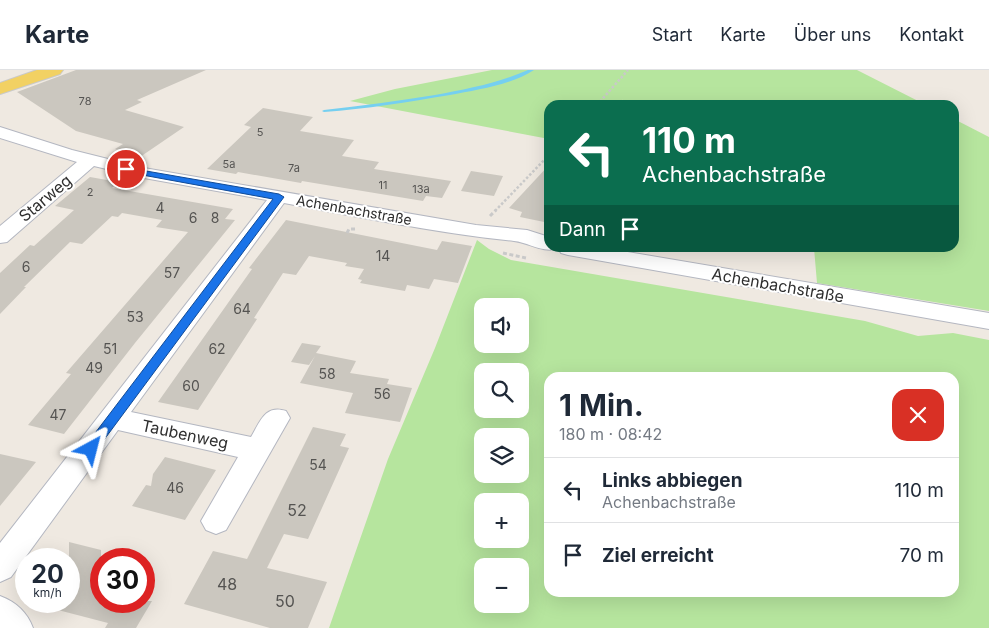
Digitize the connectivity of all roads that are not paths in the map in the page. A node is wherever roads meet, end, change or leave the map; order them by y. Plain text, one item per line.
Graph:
1 (54, 70) edge
2 (0, 89) edge
3 (0, 132) edge
4 (90, 160) junction
5 (279, 197) junction
6 (0, 236) edge
7 (544, 244) edge
8 (594, 252) edge
9 (989, 321) edge
10 (277, 418) dead end
11 (114, 419) junction
12 (257, 450) junction
13 (216, 521) dead end
14 (3, 557) edge
15 (0, 612) edge
16 (17, 628) edge

1 - 2 main road
3 - 4 street, Achenbachstraße
4 - 5 street, Achenbachstraße
4 - 6 street, Starweg
5 - 7 street, Achenbachstraße
5 - 11 street, Taubenweg
8 - 9 street, Achenbachstraße
10 - 12 street
11 - 12 street, Taubenweg
11 - 14 street, Taubenweg
12 - 13 street
15 - 16 street

